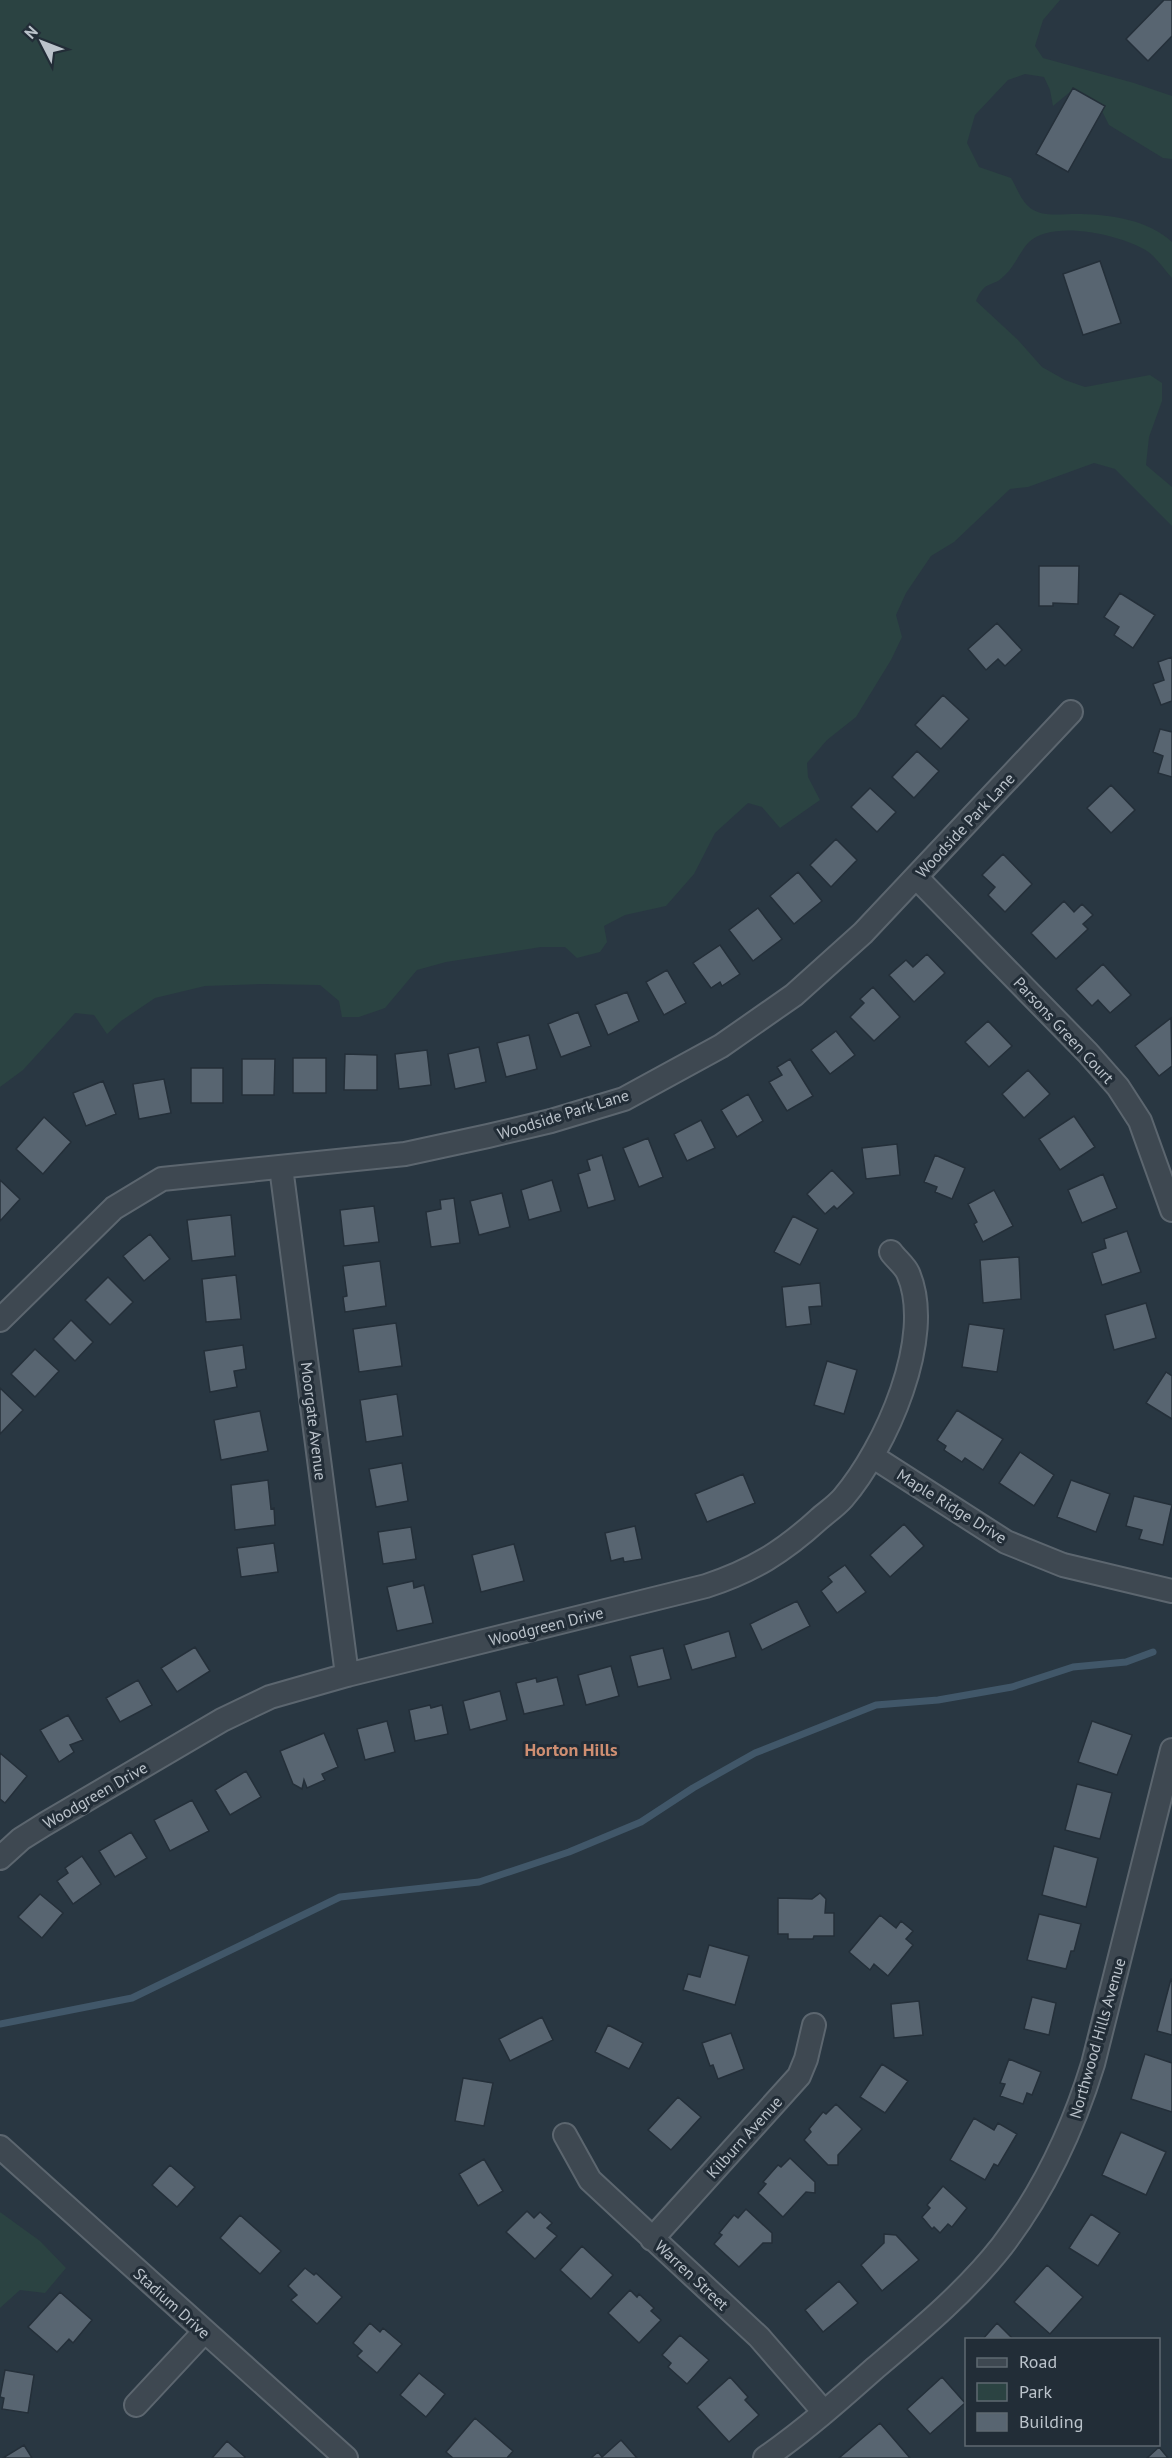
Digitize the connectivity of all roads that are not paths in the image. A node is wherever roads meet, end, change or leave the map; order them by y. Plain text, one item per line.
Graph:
1 (1071, 712) dead end
2 (916, 878) junction
3 (281, 1167) junction
4 (1172, 1210) edge
5 (891, 1252) dead end
6 (0, 1320) edge
7 (872, 1456) junction
8 (1172, 1591) edge
9 (347, 1675) junction
10 (1172, 1750) edge
11 (0, 1858) edge
12 (814, 2025) dead end
13 (565, 2135) dead end
14 (0, 2147) edge
15 (652, 2238) junction
16 (204, 2332) junction
17 (136, 2405) dead end
18 (824, 2412) junction
19 (346, 2458) edge
20 (765, 2458) edge

1 - 2 street, Woodside Park Lane
2 - 3 street, Woodside Park Lane
2 - 4 street, Parsons Green Court
3 - 6 street, Woodside Park Lane
3 - 9 street, Moorgate Avenue
5 - 7 street, Woodgreen Drive
7 - 8 street, Maple Ridge Drive
7 - 9 street, Woodgreen Drive
9 - 11 street, Woodgreen Drive
10 - 18 street, Northwood Hills Avenue
12 - 15 street, Kilburn Avenue
13 - 15 street, Warren Street
14 - 16 street, Stadium Drive
15 - 18 street, Warren Street
16 - 17 street
16 - 19 street, Stadium Drive
18 - 20 street, Northwood Hills Avenue

